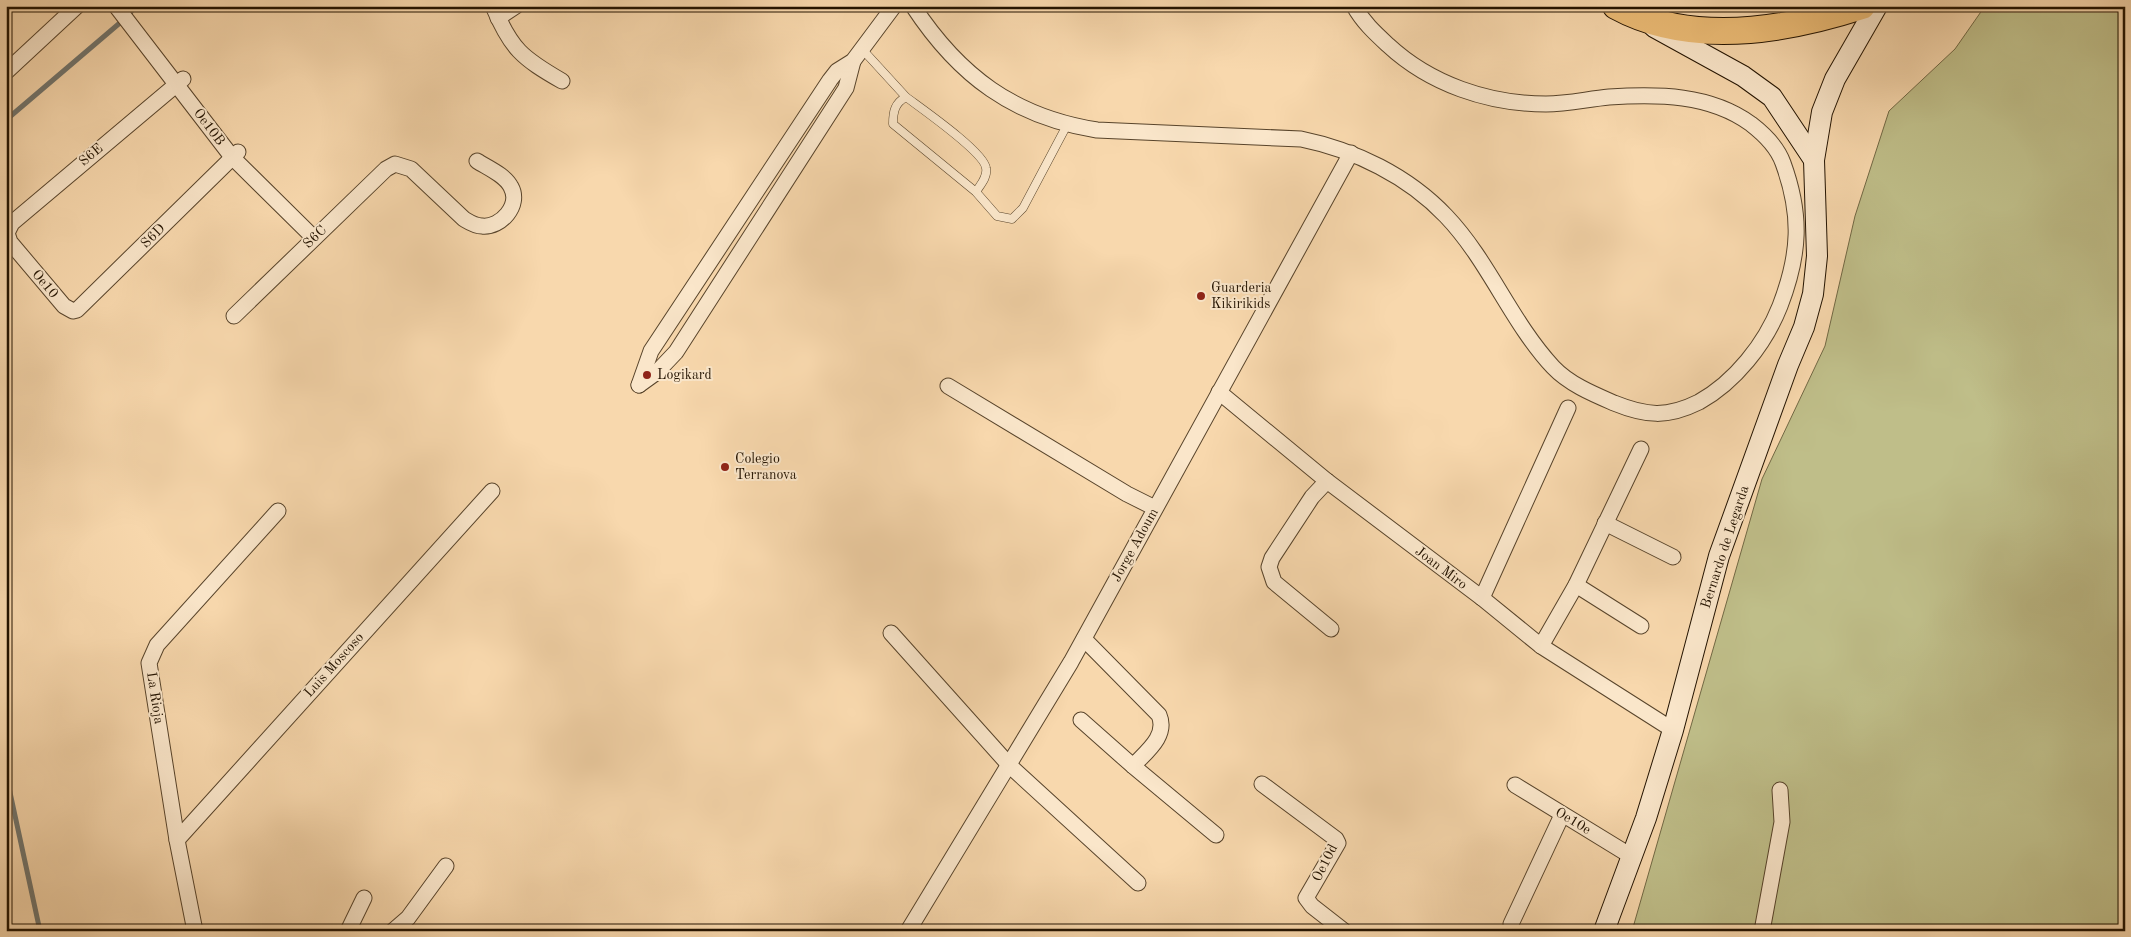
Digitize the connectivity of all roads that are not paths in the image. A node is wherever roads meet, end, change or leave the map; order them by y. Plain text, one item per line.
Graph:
1 (76, 6) edge
2 (116, 6) edge
3 (127, 6) edge
4 (516, 6) edge
5 (894, 6) edge
6 (913, 6) edge
7 (1354, 6) edge
8 (1862, 6) edge
9 (1877, 6) edge
10 (495, 12) edge
11 (1627, 12) edge
12 (858, 55) junction
13 (6, 72) edge
14 (562, 80) dead end
15 (179, 81) junction
16 (906, 97) junction
17 (1067, 126) junction
18 (1351, 153) junction
19 (235, 154) junction
20 (1814, 160) junction
21 (477, 161) dead end
22 (976, 192) junction
23 (1816, 203) junction
24 (747, 204) junction
25 (1796, 206) junction
26 (765, 215) junction
27 (317, 235) junction
28 (8, 238) joint
29 (64, 306) joint
30 (234, 316) dead end
31 (948, 386) dead end
32 (1219, 392) junction
33 (1568, 408) dead end
34 (1640, 449) dead end
35 (1327, 481) junction
36 (492, 491) dead end
37 (1155, 508) junction
38 (278, 511) dead end
39 (1606, 523) junction
40 (1673, 557) dead end
41 (1576, 585) junction
42 (1482, 598) junction
43 (1641, 626) dead end
44 (1331, 629) dead end
45 (891, 633) dead end
46 (1084, 639) junction
47 (1541, 646) junction
48 (1081, 720) dead end
49 (1673, 730) junction
50 (1010, 766) junction
51 (1133, 766) junction
52 (1262, 784) dead end
53 (1515, 785) dead end
54 (1780, 790) dead end
55 (1562, 815) junction
56 (1216, 834) dead end
57 (177, 840) junction
58 (1631, 856) junction
59 (446, 866) dead end
60 (1138, 882) dead end
61 (364, 898) dead end
62 (1511, 924) dead end
63 (195, 931) edge
64 (348, 931) edge
65 (393, 931) edge
66 (908, 931) edge
67 (1344, 931) edge
68 (1604, 931) edge
69 (1762, 931) edge

1 - 13 street
2 - 15 street, Oe10B
3 - 15 street, Oe10B
4 - 10 street
5 - 12 street
6 - 17 street
7 - 25 street
8 - 11 highway
9 - 20 street, Bernardo de Legarda
10 - 14 street
11 - 20 street, Bernardo de Legarda
12 - 16 lane
12 - 24 street
12 - 26 street
15 - 19 street, Oe10B
15 - 28 street, S6E
16 - 22 lane
16 - 22 lane
17 - 18 street
17 - 22 lane
18 - 25 street
18 - 32 street, Jorge Adoum
19 - 27 street, Oe10B
19 - 29 street, S6D
20 - 23 street, Bernardo de Legarda
21 - 27 street, S6C
23 - 25 street
23 - 49 street, Bernardo de Legarda
24 - 26 street
24 - 26 street
27 - 30 street, S6C
28 - 29 street, Oe10
31 - 37 street
32 - 35 street, Joan Miro
32 - 37 street, Jorge Adoum
33 - 42 street
34 - 39 street
35 - 42 street, Joan Miro
35 - 44 street
36 - 57 street, Luis Moscoso
37 - 46 street, Jorge Adoum
38 - 57 street, La Rioja
39 - 40 street
39 - 41 street
41 - 43 street
41 - 47 street
42 - 47 street, Joan Miro
45 - 50 street
46 - 50 street, Jorge Adoum
46 - 51 street
47 - 49 street, Joan Miro
48 - 51 street
49 - 58 street, Bernardo de Legarda
50 - 60 street
50 - 66 street, Jorge Adoum
51 - 56 street
52 - 67 street, Oe10d
53 - 55 street, Oe10e
54 - 69 street
55 - 58 street, Oe10e
55 - 62 street
57 - 63 street, La Rioja
58 - 68 street, Bernardo de Legarda
59 - 65 street
61 - 64 street

